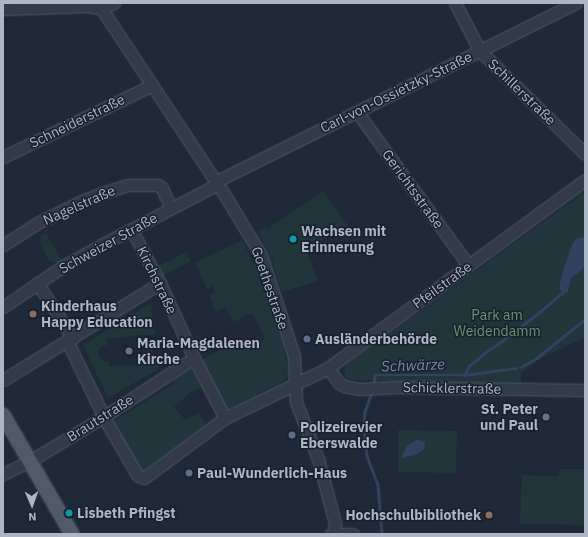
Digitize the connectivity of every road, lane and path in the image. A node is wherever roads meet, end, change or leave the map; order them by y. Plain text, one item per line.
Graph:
1 (114, 3) edge
2 (455, 3) edge
3 (576, 3) edge
4 (101, 8) junction
5 (3, 9) edge
6 (480, 51) junction
7 (152, 85) junction
8 (357, 112) junction
9 (585, 154) edge
10 (3, 157) edge
11 (585, 180) edge
12 (216, 183) junction
13 (171, 208) junction
14 (131, 228) junction
15 (3, 246) edge
16 (468, 265) junction
17 (37, 283) junction
18 (160, 283) junction
19 (3, 307) edge
20 (70, 339) junction
21 (194, 358) junction
22 (328, 368) junction
23 (3, 380) edge
24 (295, 384) junction
25 (585, 390) edge
26 (3, 415) edge
27 (103, 417) junction
28 (225, 418) junction
29 (30, 461) junction
30 (3, 474) edge
31 (68, 533) edge
32 (332, 534) edge
33 (353, 534) edge

1 - 4 street
2 - 6 street, Schillerstraße
3 - 6 street, Carl-von-Ossietzky-Straße
4 - 5 street
4 - 7 street, Goethestraße
6 - 8 street, Carl-von-Ossietzky-Straße
6 - 9 street, Schillerstraße
7 - 10 street, Schneiderstraße
7 - 12 street, Goethestraße
8 - 12 street, Carl-von-Ossietzky-Straße
8 - 16 street, Gerichtsstraße
11 - 16 street, Pfeilstraße
12 - 13 street, Schweizer Straße
12 - 24 street, Goethestraße
13 - 14 street, Schweizer Straße
13 - 15 street, Nagelstraße
14 - 17 street, Schweizer Straße
14 - 18 street, Kirchstraße
16 - 22 street, Pfeilstraße
17 - 19 street, Schweizer Straße
17 - 20 street
18 - 20 street
18 - 21 street, Kirchstraße
20 - 23 street
20 - 27 street
21 - 27 street, Brautstraße
21 - 28 street, Kirchstraße
22 - 24 street, Pfeilstraße
22 - 25 street, Schicklerstraße
24 - 28 street, Pfeilstraße
24 - 32 street, Goethestraße
26 - 29 main road
27 - 28 street, Pfeilstraße
27 - 29 street, Brautstraße
29 - 30 street, Brautstraße
29 - 31 main road
32 - 33 street

